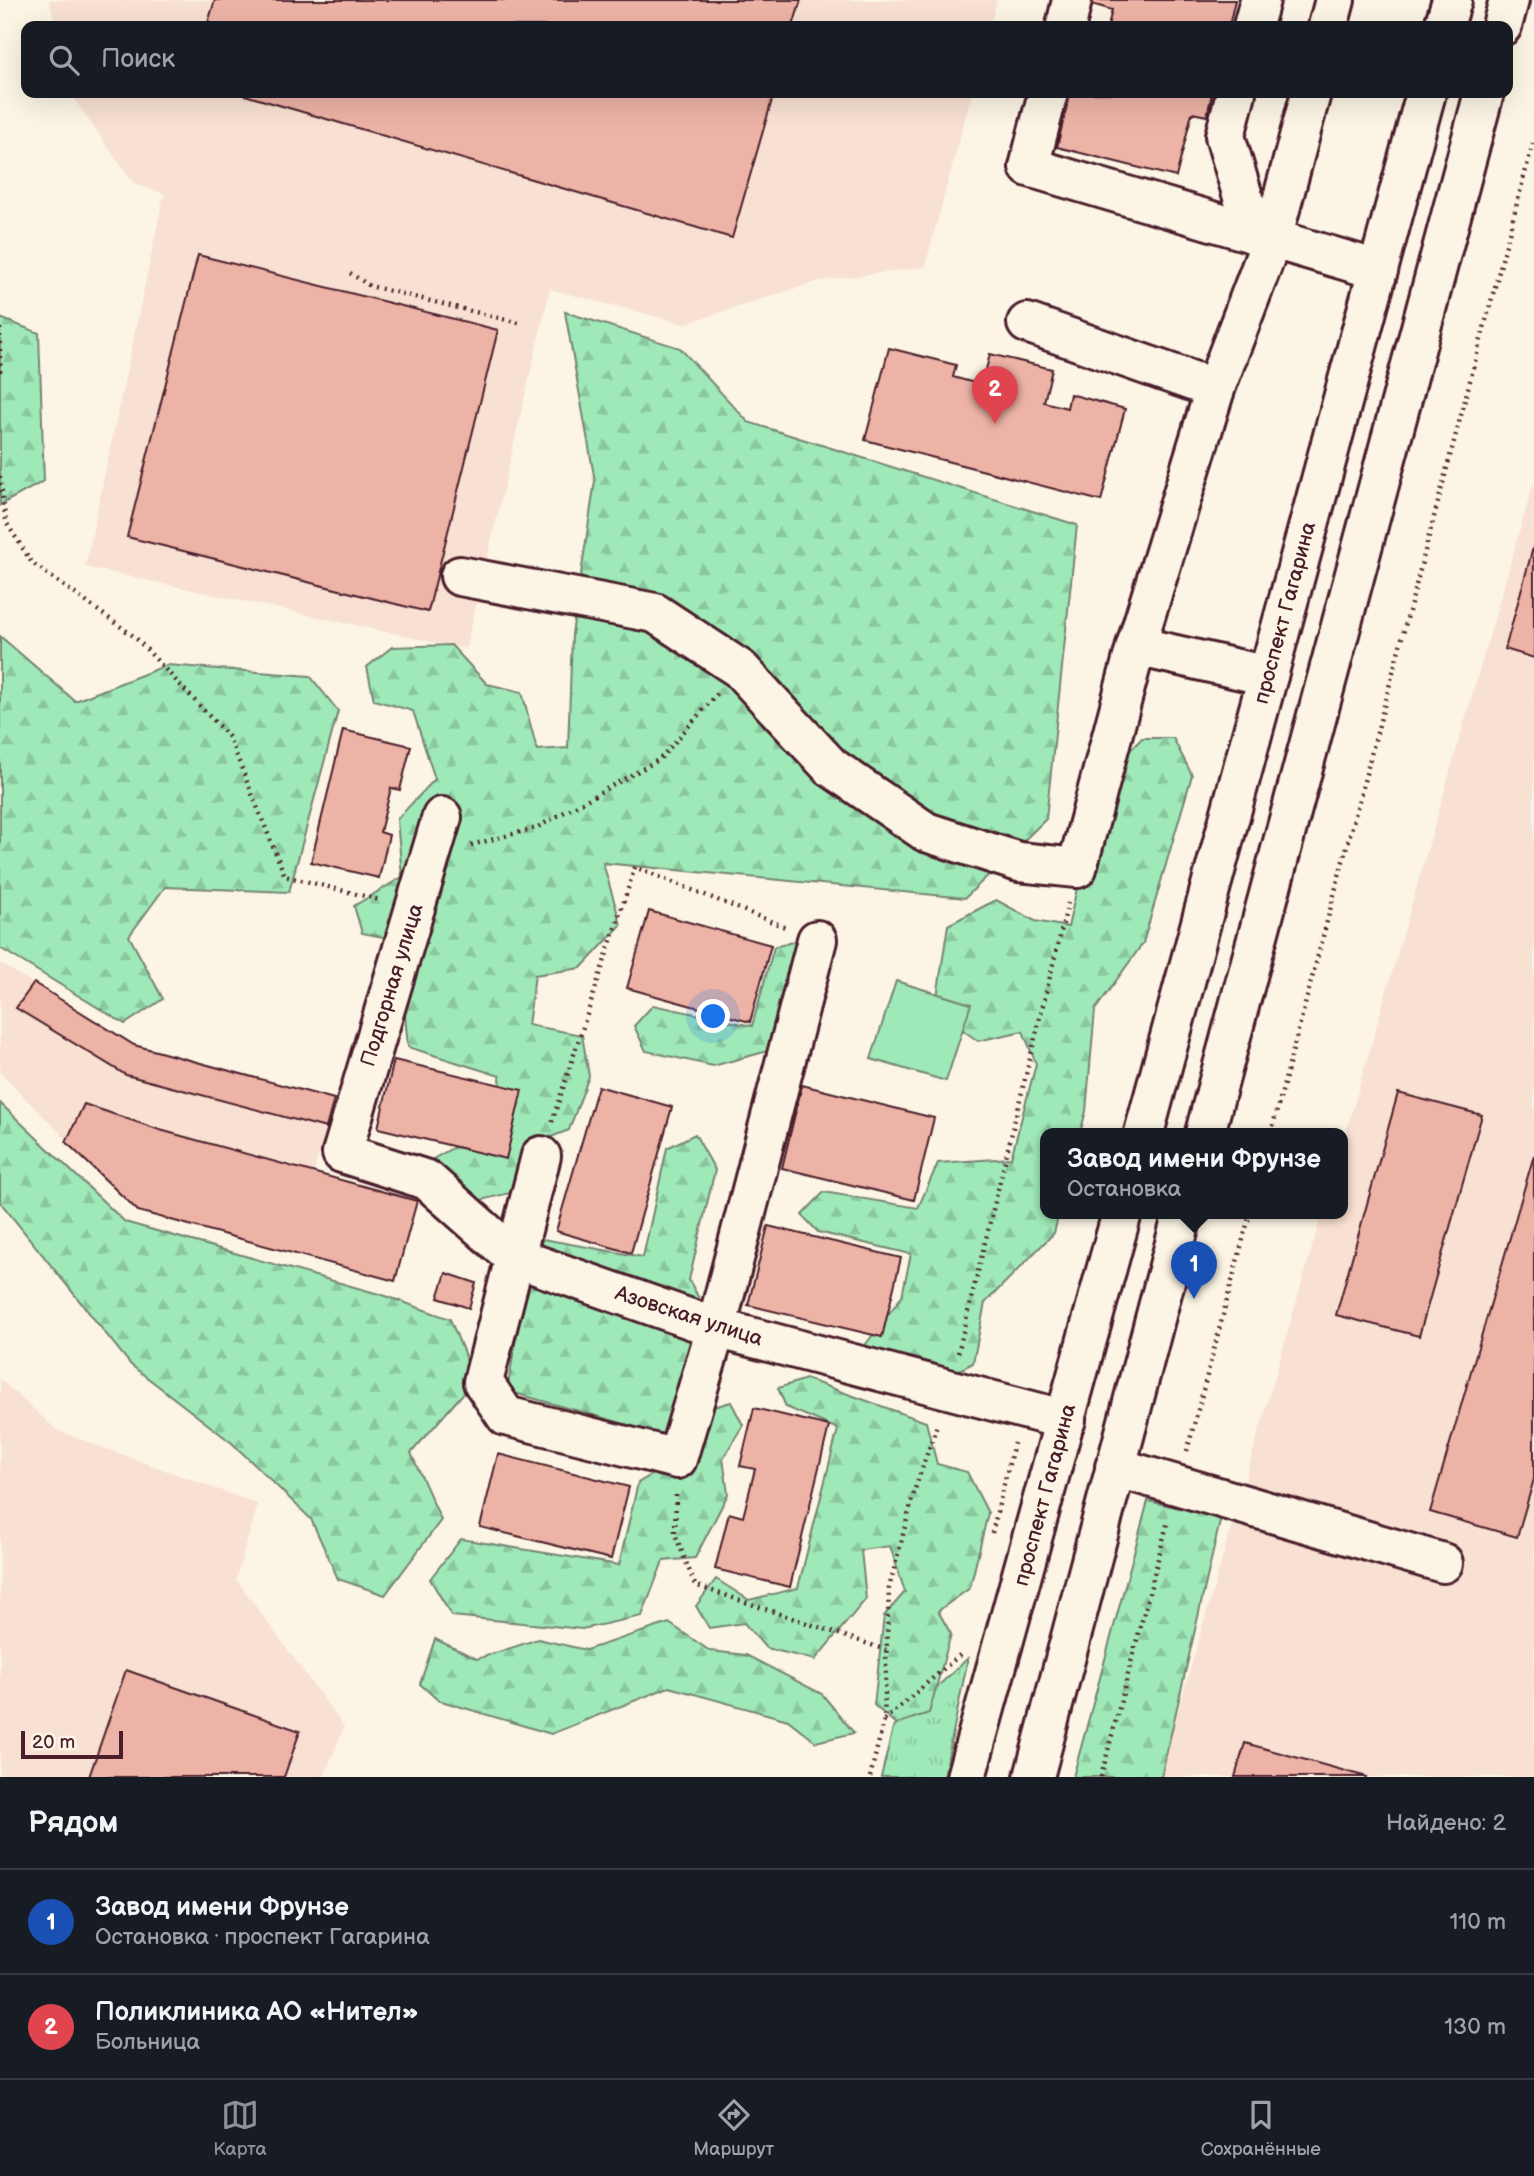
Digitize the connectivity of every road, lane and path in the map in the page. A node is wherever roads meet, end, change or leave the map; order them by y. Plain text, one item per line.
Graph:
1 (1072, 0) edge
2 (1260, 0) edge
3 (1335, 0) edge
4 (1452, 0) edge
5 (1509, 0) edge
6 (1067, 21) edge
7 (1254, 21) edge
8 (1329, 21) edge
9 (1446, 21) edge
10 (1503, 21) edge
11 (1047, 98) edge
12 (1235, 98) edge
13 (1309, 98) edge
14 (1425, 98) edge
15 (1483, 98) edge
16 (1534, 139) edge
17 (1263, 236) junction
18 (1378, 270) junction
19 (350, 273) dead end
20 (519, 323) dead end
21 (1027, 323) dead end
22 (0, 328) edge
23 (0, 372) edge
24 (1215, 389) junction
25 (0, 476) edge
26 (460, 576) dead end
27 (1136, 646) junction
28 (740, 669) junction
29 (1268, 677) junction
30 (442, 817) dead end
31 (426, 868) junction
32 (1077, 868) junction
33 (414, 909) junction
34 (817, 940) joint
35 (1144, 1128) edge
36 (1206, 1128) edge
37 (1272, 1128) edge
38 (342, 1153) joint
39 (541, 1156) joint
40 (1120, 1219) edge
41 (1181, 1219) edge
42 (514, 1257) junction
43 (716, 1328) junction
44 (949, 1389) junction
45 (1066, 1419) junction
46 (677, 1459) junction
47 (1115, 1467) junction
48 (1443, 1563) dead end
49 (886, 1650) junction
50 (963, 1652) dead end
51 (884, 1720) junction
52 (870, 1777) edge
53 (966, 1777) edge
54 (1034, 1777) edge

1 - 6 main road
2 - 7 main road
3 - 8 main road
4 - 9 main road
5 - 10 main road
11 - 17 main road
12 - 17 main road
13 - 17 main road
14 - 18 main road, проспект Гагарина
15 - 36 main road
16 - 37 path
17 - 18 main road
17 - 24 main road
18 - 29 main road, проспект Гагарина
19 - 20 path
21 - 24 main road
22 - 23 path
24 - 27 main road
25 - 33 path
26 - 28 main road
27 - 29 main road
27 - 32 main road
28 - 31 path
28 - 32 main road
29 - 35 main road, проспект Гагарина
30 - 31 main road, Подгорная улица
31 - 33 main road, Подгорная улица
32 - 44 path
33 - 38 main road, Подгорная улица
34 - 39 path
34 - 43 main road
38 - 42 main road, Азовская улица
39 - 42 main road
40 - 45 main road, проспект Гагарина
41 - 47 main road
42 - 43 main road, Азовская улица
42 - 46 main road
43 - 44 main road, Азовская улица
43 - 46 main road
44 - 45 main road, Азовская улица
44 - 49 path
45 - 53 main road, проспект Гагарина
46 - 49 path
47 - 48 main road
47 - 54 main road
49 - 51 path
50 - 51 path
51 - 52 path

